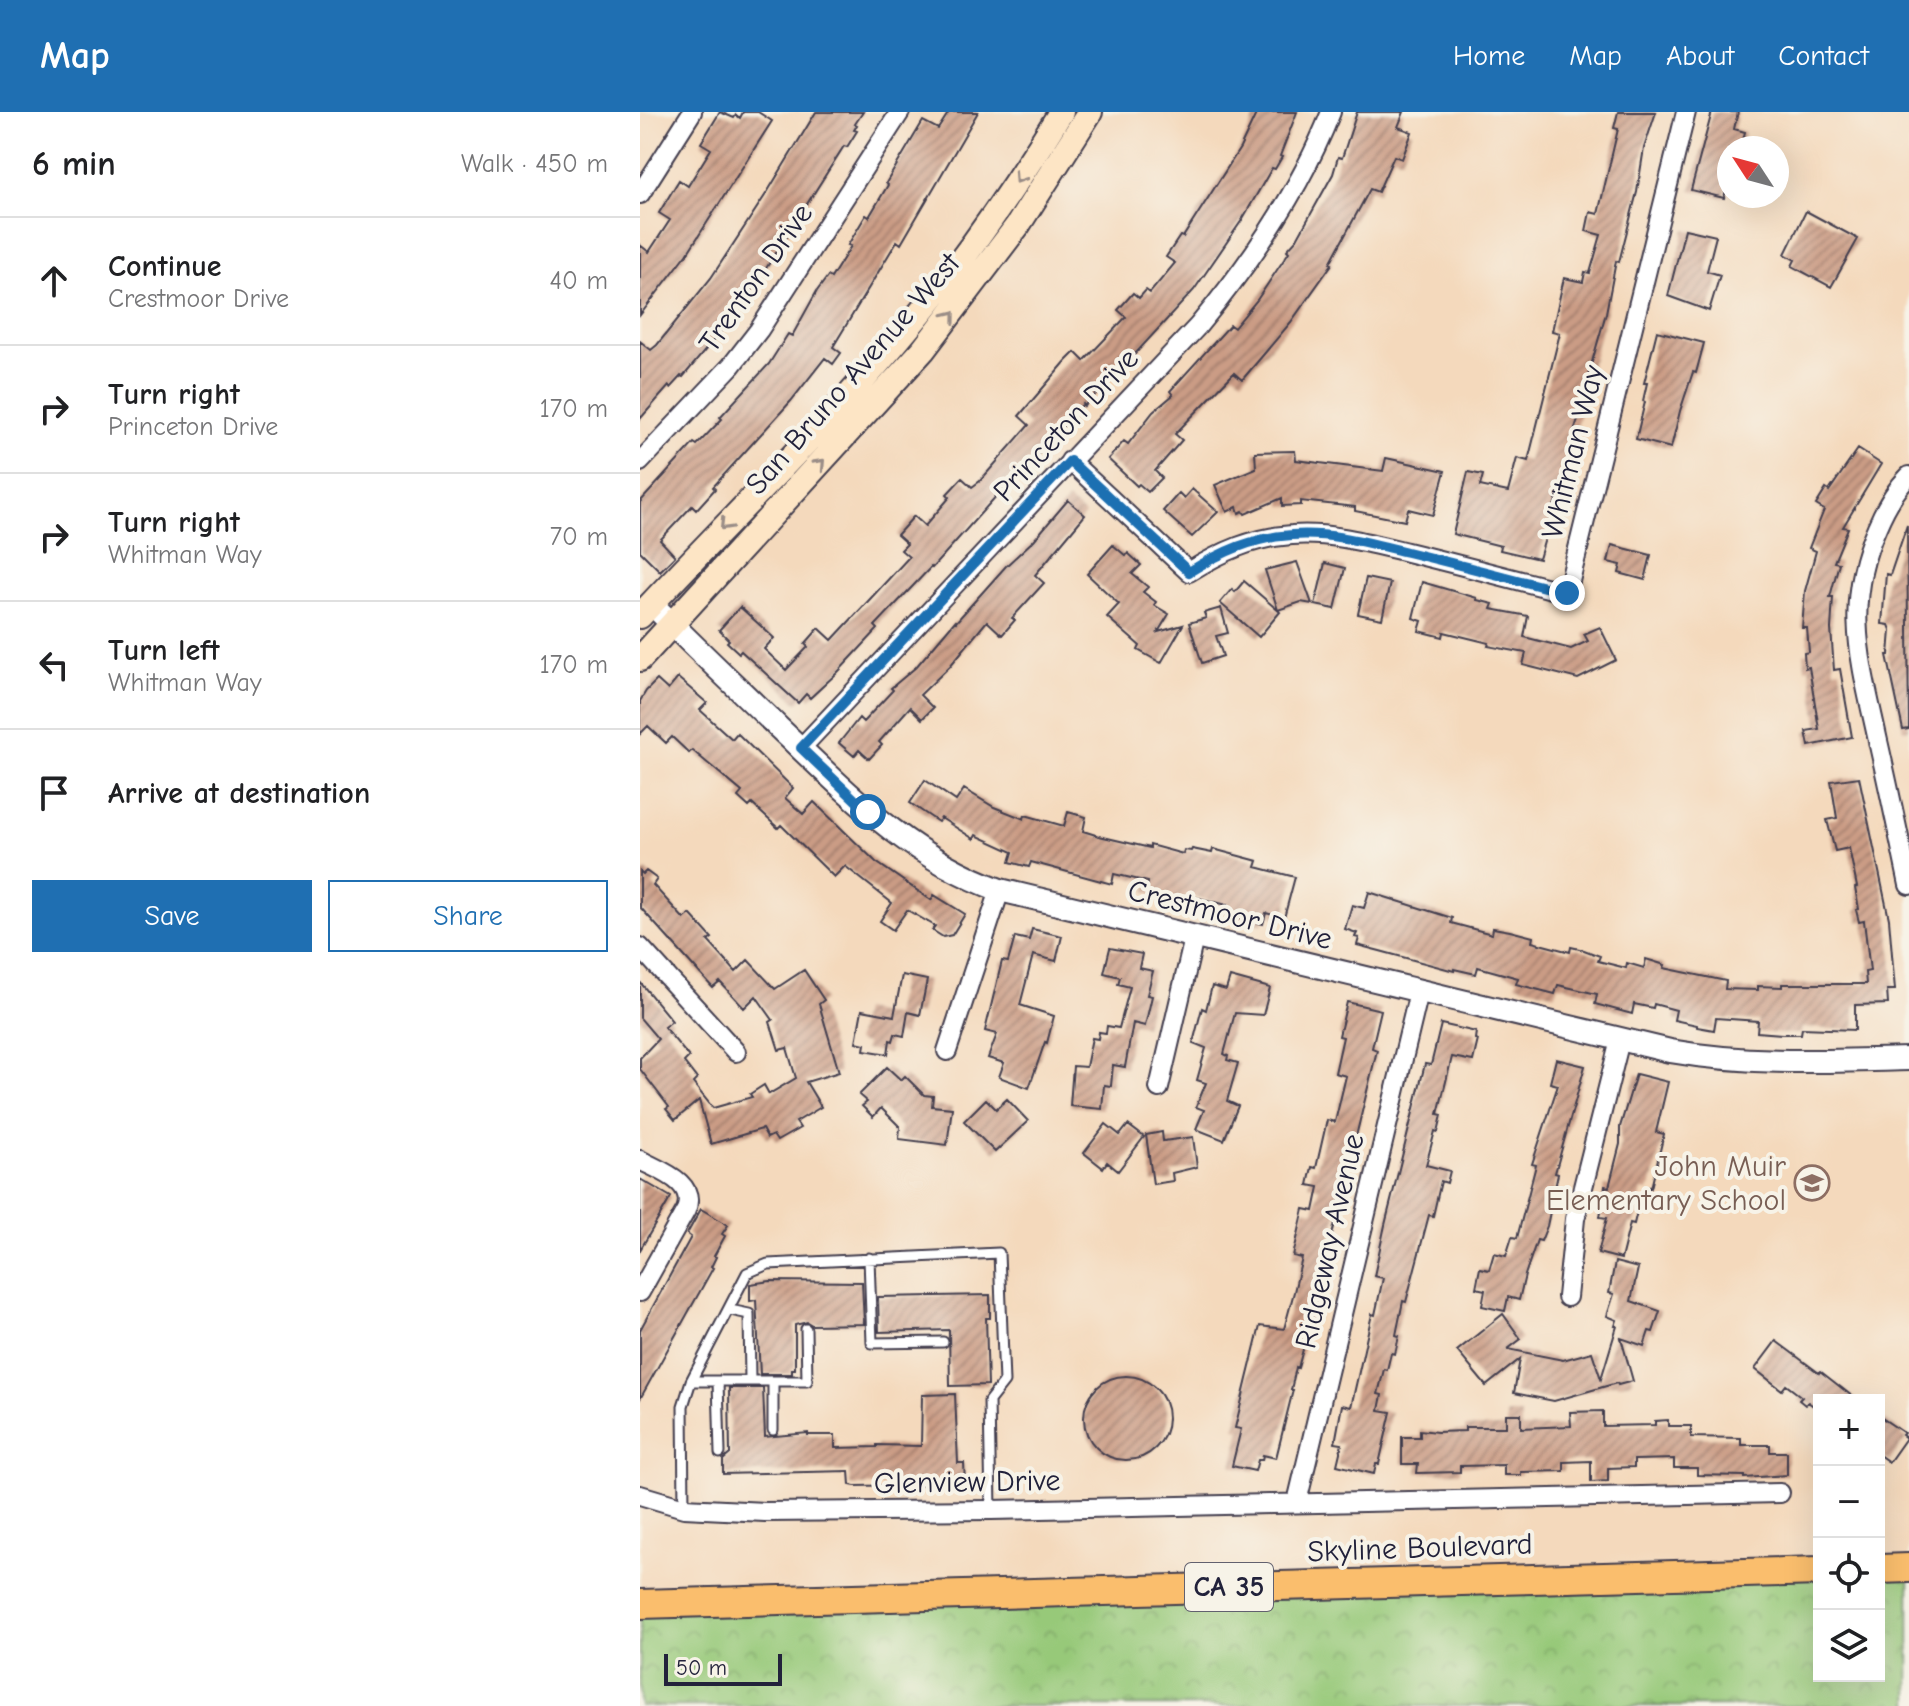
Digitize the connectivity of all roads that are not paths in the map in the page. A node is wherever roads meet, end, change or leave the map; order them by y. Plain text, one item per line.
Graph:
1 (692, 112) edge
2 (900, 112) edge
3 (1061, 112) edge
4 (1090, 112) edge
5 (1331, 112) edge
6 (1686, 112) edge
7 (640, 194) edge
8 (1070, 461) junction
9 (640, 462) edge
10 (1909, 476) edge
11 (644, 604) edge
12 (672, 625) junction
13 (640, 659) edge
14 (801, 748) junction
15 (1903, 826) edge
16 (1909, 885) edge
17 (1000, 890) junction
18 (1194, 938) junction
19 (640, 947) edge
20 (1419, 992) junction
21 (1620, 1040) junction
22 (947, 1051) dead end
23 (736, 1052) dead end
24 (1909, 1059) edge
25 (1159, 1088) dead end
26 (640, 1160) edge
27 (869, 1258) junction
28 (640, 1292) edge
29 (1567, 1297) dead end
30 (730, 1310) junction
31 (806, 1329) dead end
32 (943, 1342) dead end
33 (691, 1381) junction
34 (718, 1381) junction
35 (750, 1381) junction
36 (773, 1381) junction
37 (773, 1430) dead end
38 (720, 1453) dead end
39 (1780, 1493) dead end
40 (640, 1495) edge
41 (1297, 1502) junction
42 (684, 1508) junction
43 (991, 1510) junction
44 (1909, 1568) edge
45 (1885, 1569) edge
46 (1813, 1571) edge
47 (640, 1604) edge

1 - 7 street
2 - 9 street, Trenton Drive
3 -> 11 main road, San Bruno Avenue West
12 -> 4 main road, San Bruno Avenue West
5 - 8 street, Princeton Drive
6 - 8 street, Whitman Way
8 - 14 street, Princeton Drive
10 - 15 street
11 - 12 street, Crestmoor Drive
12 - 13 main road, San Bruno Avenue West
12 - 14 street, Crestmoor Drive
14 - 17 street, Crestmoor Drive
15 - 16 street
17 - 18 street, Crestmoor Drive
17 - 22 street
18 - 20 street, Crestmoor Drive
18 - 25 street
19 - 23 street
20 - 21 street, Crestmoor Drive
20 - 41 street, Ridgeway Avenue
21 - 24 street, Crestmoor Drive
21 - 29 street
26 - 28 street
27 - 30 lane
27 - 32 lane
27 - 43 lane
30 - 33 lane
30 - 35 lane
31 - 36 lane
33 - 34 lane
33 - 42 lane
34 - 35 lane
34 - 38 lane
35 - 36 lane
36 - 37 lane
39 - 41 street, Skyline Boulevard
40 - 42 street, Glenview Drive
41 - 43 street, Glenview Drive
42 - 43 street, Glenview Drive
44 - 45 main road
46 - 47 main road, Skyline Boulevard / CA 35

